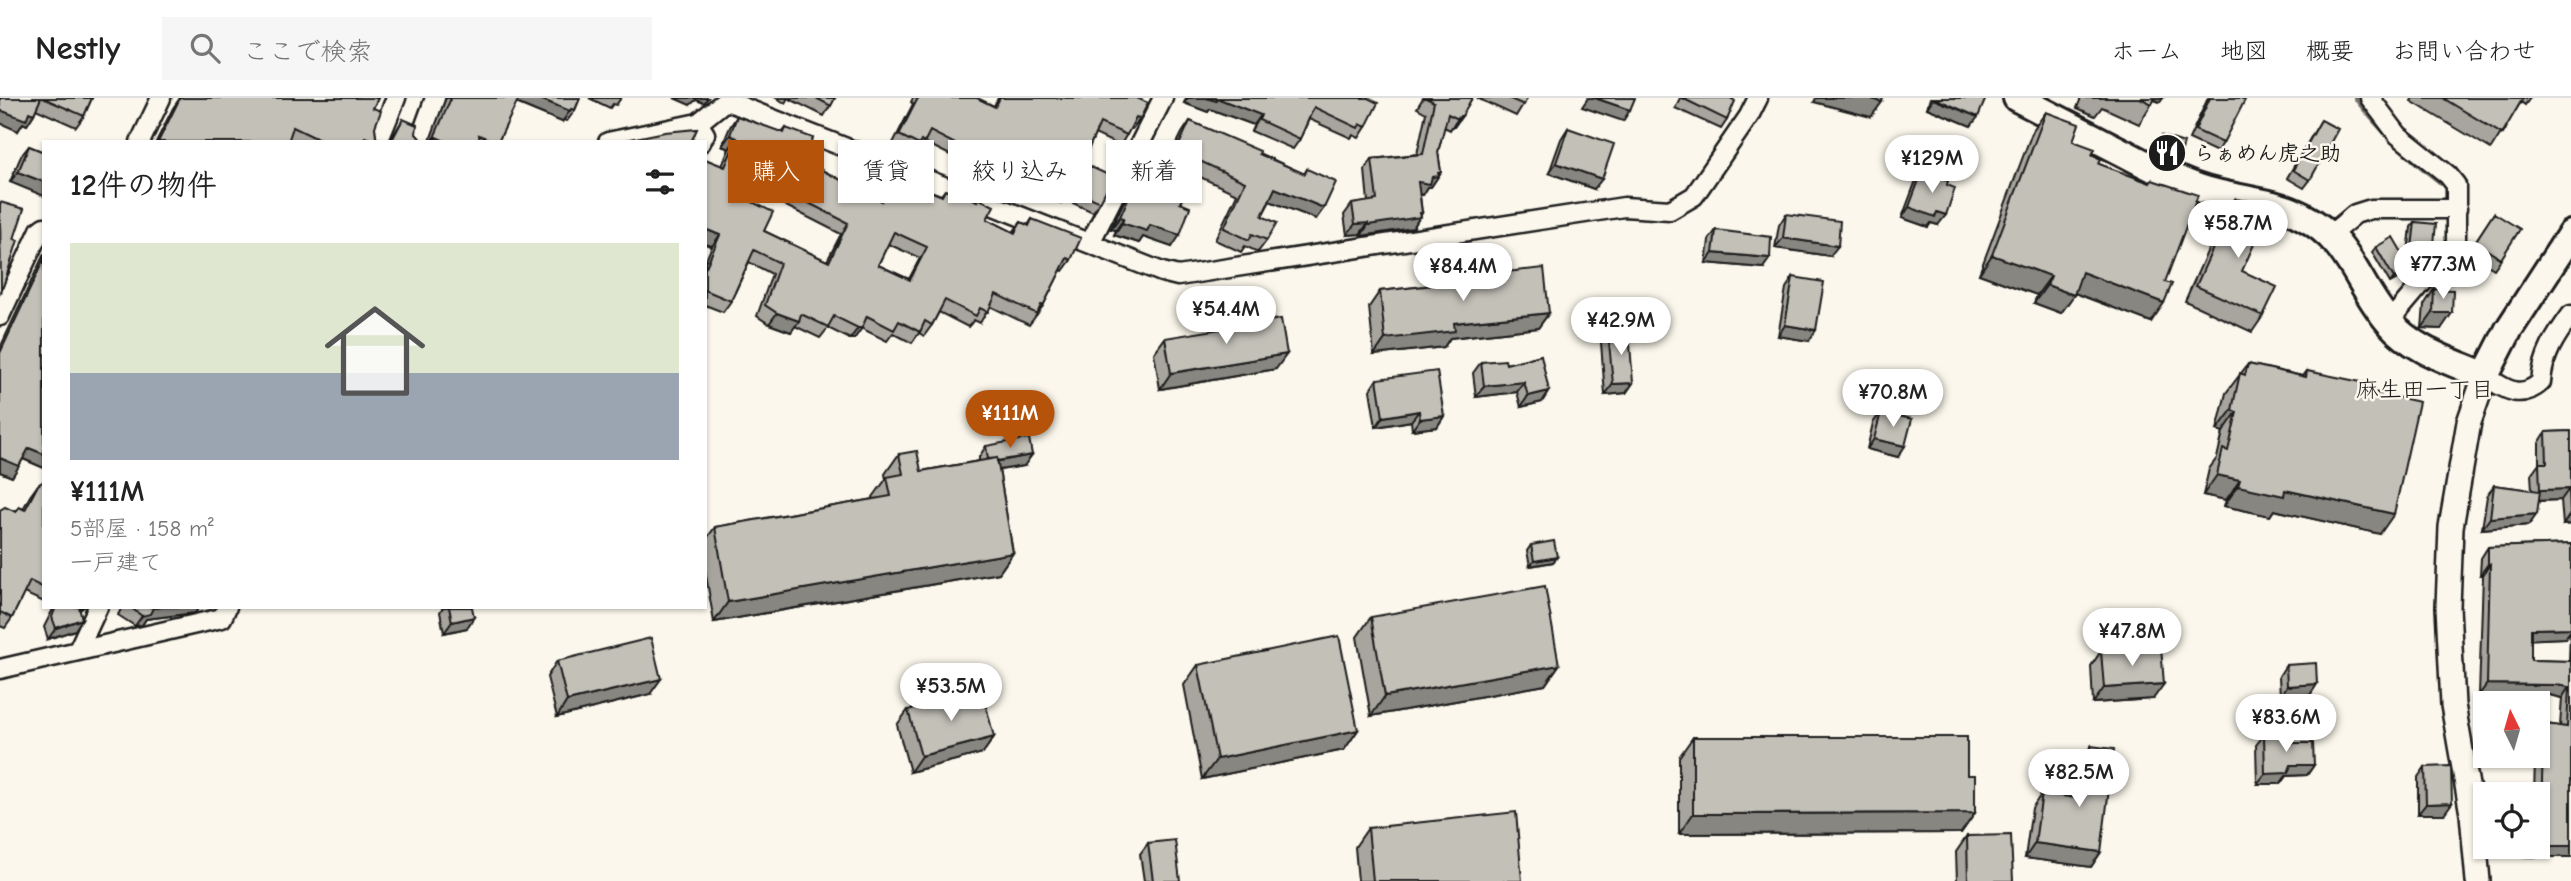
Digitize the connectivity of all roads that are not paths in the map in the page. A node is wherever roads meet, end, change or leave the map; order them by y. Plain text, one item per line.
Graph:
1 (161, 98) edge
2 (396, 98) edge
3 (435, 98) edge
4 (1163, 98) edge
5 (1758, 98) edge
6 (2017, 98) edge
7 (2370, 98) edge
8 (728, 99) edge
9 (698, 123) junction
10 (141, 140) edge
11 (379, 140) edge
12 (420, 140) edge
13 (617, 140) edge
14 (702, 140) edge
15 (2457, 209) junction
16 (42, 229) edge
17 (2571, 234) edge
18 (2330, 235) junction
19 (1090, 243) junction
20 (2571, 315) edge
21 (0, 316) edge
22 (2389, 322) junction
23 (2485, 376) junction
24 (97, 609) edge
25 (226, 609) edge
26 (78, 650) junction
27 (0, 669) edge
28 (2478, 881) edge

1 - 10 street
2 - 11 street
3 - 12 street
4 - 19 street
5 - 19 street
6 - 18 main road
7 - 15 street
8 - 9 street
8 - 19 street
9 - 13 street
9 - 14 street
15 - 18 street
15 - 22 street
16 - 21 street
17 - 23 main road
18 - 22 main road
20 - 23 street
22 - 23 main road
23 - 28 street
24 - 26 street
25 - 26 street
26 - 27 street

